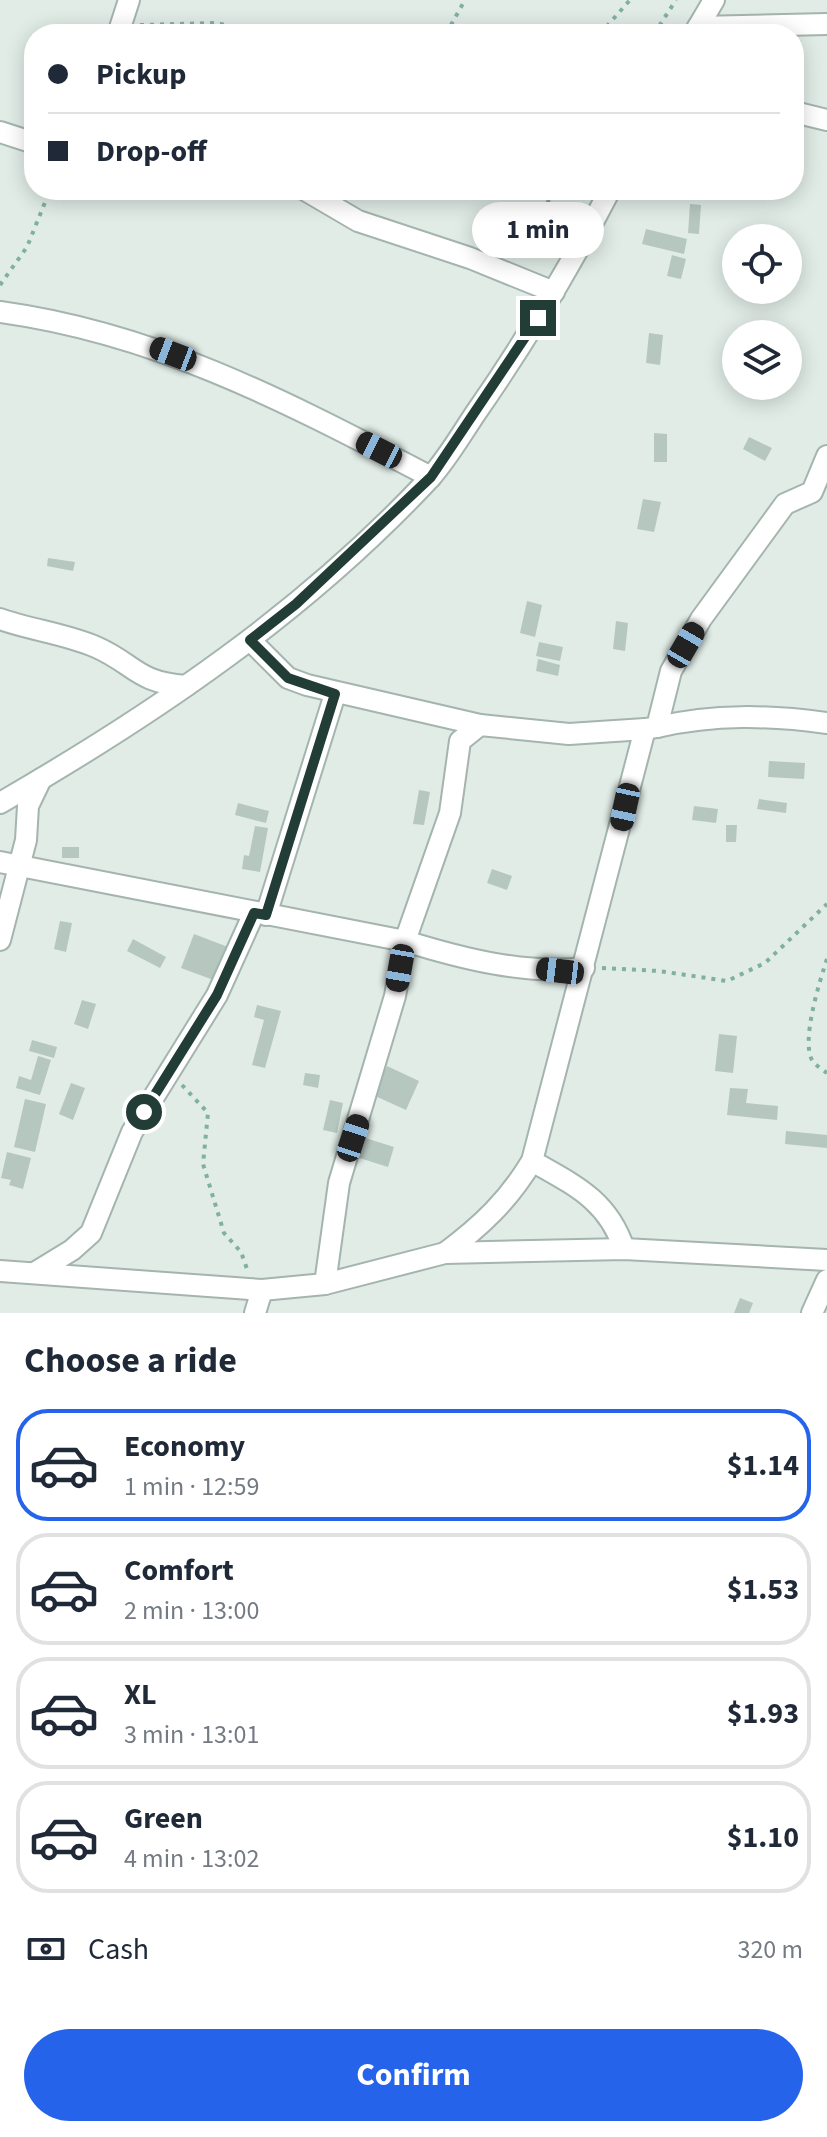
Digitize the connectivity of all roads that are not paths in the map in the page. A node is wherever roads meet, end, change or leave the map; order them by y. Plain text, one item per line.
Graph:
1 (129, 0) edge
2 (714, 0) edge
3 (121, 24) edge
4 (700, 24) edge
5 (827, 24) edge
6 (804, 25) edge
7 (804, 114) edge
8 (827, 120) edge
9 (0, 132) edge
10 (24, 140) edge
11 (322, 200) edge
12 (605, 200) edge
13 (554, 292) junction
14 (0, 312) edge
15 (827, 456) edge
16 (431, 477) junction
17 (820, 493) edge
18 (0, 619) edge
19 (250, 640) junction
20 (186, 686) junction
21 (335, 694) junction
22 (827, 723) edge
23 (480, 725) junction
24 (651, 728) junction
25 (42, 779) junction
26 (0, 803) edge
27 (0, 862) edge
28 (21, 865) junction
29 (260, 914) junction
30 (0, 940) edge
31 (405, 941) junction
32 (584, 968) junction
33 (532, 1161) junction
34 (624, 1249) junction
35 (445, 1253) junction
36 (827, 1260) edge
37 (0, 1271) edge
38 (36, 1272) junction
39 (827, 1280) edge
40 (325, 1284) junction
41 (253, 1289) junction
42 (255, 1313) edge
43 (812, 1313) edge

1 - 3 street
2 - 4 street
5 - 6 street
7 - 8 street
9 - 10 street
11 - 13 street
12 - 13 street
13 - 16 street
14 - 16 street
15 - 17 street
16 - 19 street
17 - 24 street
18 - 20 street
19 - 20 street
19 - 21 street
20 - 25 street
21 - 23 street
21 - 29 street
22 - 24 street
23 - 24 street
23 - 31 street
24 - 32 street
25 - 26 street
25 - 28 street
27 - 28 street
28 - 29 street
28 - 30 street
29 - 31 street
29 - 38 street
31 - 32 street
31 - 40 street
32 - 33 street
33 - 34 street
33 - 35 street
34 - 35 street
34 - 36 street
35 - 40 street
37 - 38 street
38 - 41 street
39 - 43 street
40 - 41 street
41 - 42 street

